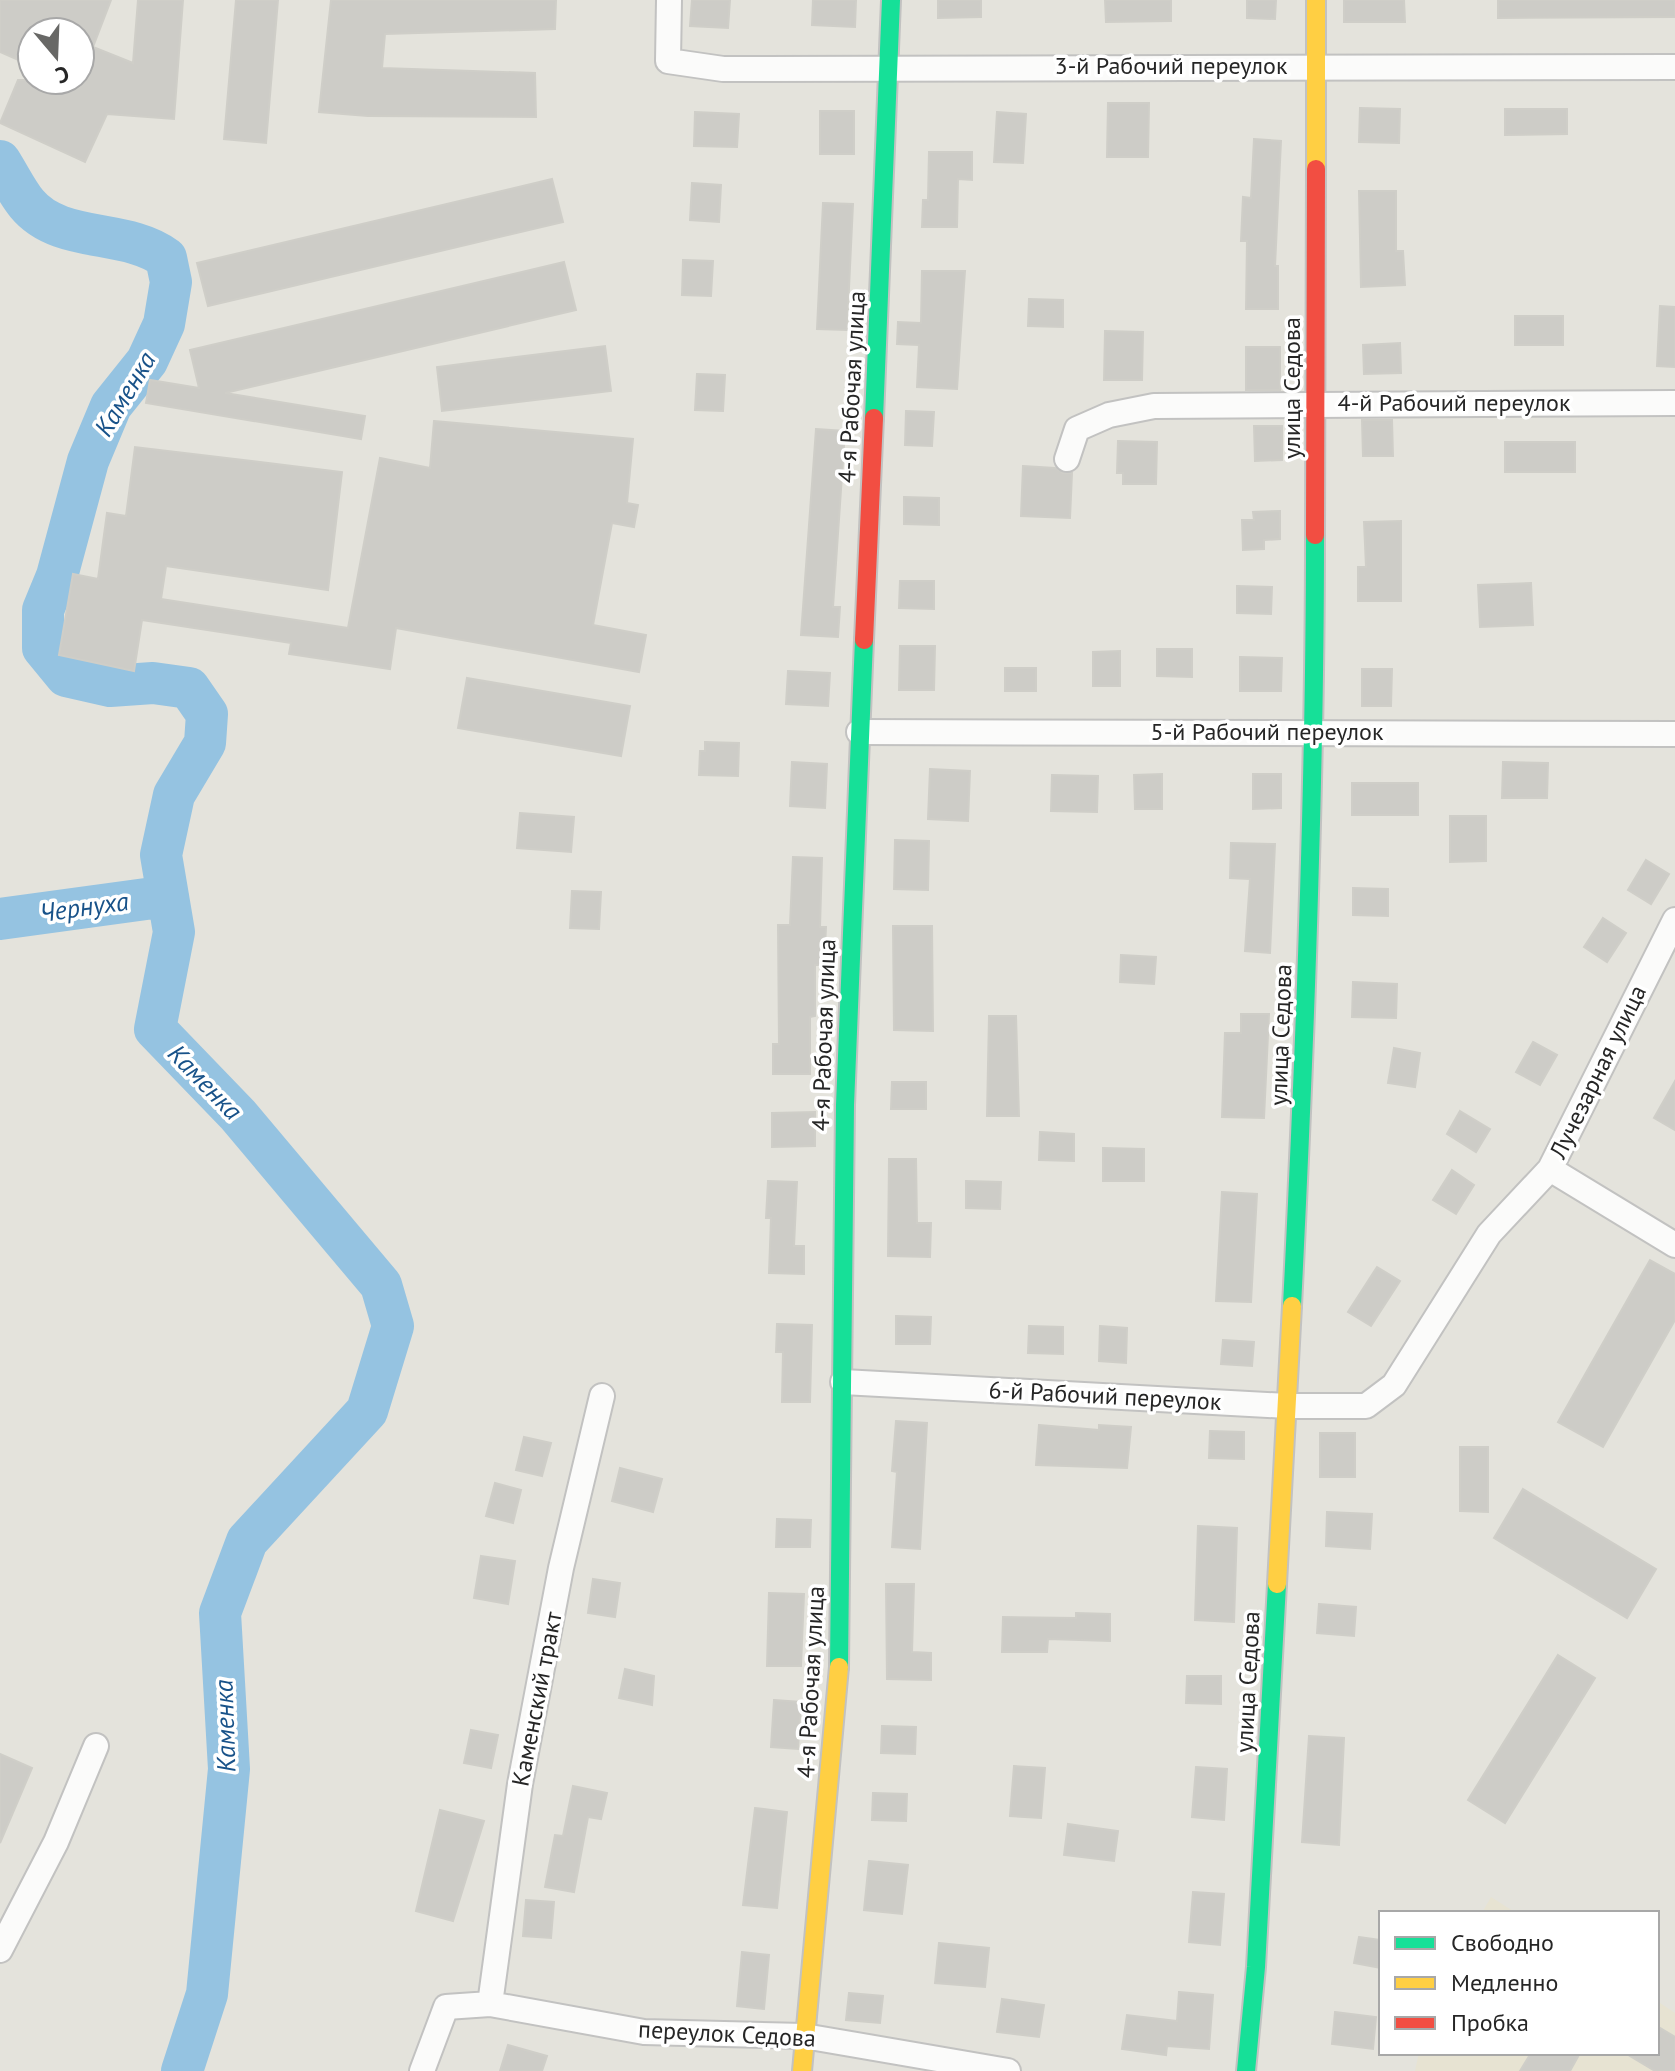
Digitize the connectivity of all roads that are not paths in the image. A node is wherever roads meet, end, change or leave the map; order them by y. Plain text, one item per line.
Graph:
1 (669, 0) edge
2 (891, 0) edge
3 (1316, 0) edge
4 (1317, 66) junction
5 (891, 67) junction
6 (1675, 67) edge
7 (1316, 403) junction
8 (1675, 403) edge
9 (1067, 459) dead end
10 (1315, 731) junction
11 (859, 732) junction
12 (1675, 734) edge
13 (1675, 920) edge
14 (1550, 1169) junction
15 (1675, 1245) edge
16 (843, 1382) junction
17 (602, 1396) dead end
18 (1287, 1406) junction
19 (1366, 1406) joint
20 (96, 1746) dead end
21 (0, 1950) edge
22 (490, 2004) junction
23 (804, 2036) junction
24 (422, 2071) edge
25 (802, 2071) edge
26 (1008, 2071) edge
27 (1246, 2071) edge

1 - 5 street, 3-й Рабочий переулок
2 - 5 street, 4-я Рабочая улица
3 - 4 street, улица Седова
4 - 5 street, 3-й Рабочий переулок
4 - 6 street, 3-й Рабочий переулок
4 - 7 street, улица Седова
5 - 11 street, 4-я Рабочая улица
7 - 8 street, 4-й Рабочий переулок
7 - 9 street, 4-й Рабочий переулок
7 - 10 street, улица Седова
10 - 11 street, 5-й Рабочий переулок
10 - 12 street, 5-й Рабочий переулок
10 - 18 street, улица Седова
11 - 16 street, 4-я Рабочая улица
13 - 14 street, Лучезарная улица
14 - 15 street
14 - 19 street, Лучезарная улица
16 - 18 street, 6-й Рабочий переулок
16 - 23 street, 4-я Рабочая улица
17 - 22 street, Каменский тракт
18 - 19 street, 6-й Рабочий переулок
18 - 27 street, улица Седова
20 - 21 street
22 - 23 street, переулок Седова
22 - 24 street, переулок Седова
23 - 25 street, 4-я Рабочая улица
23 - 26 street, переулок Седова

